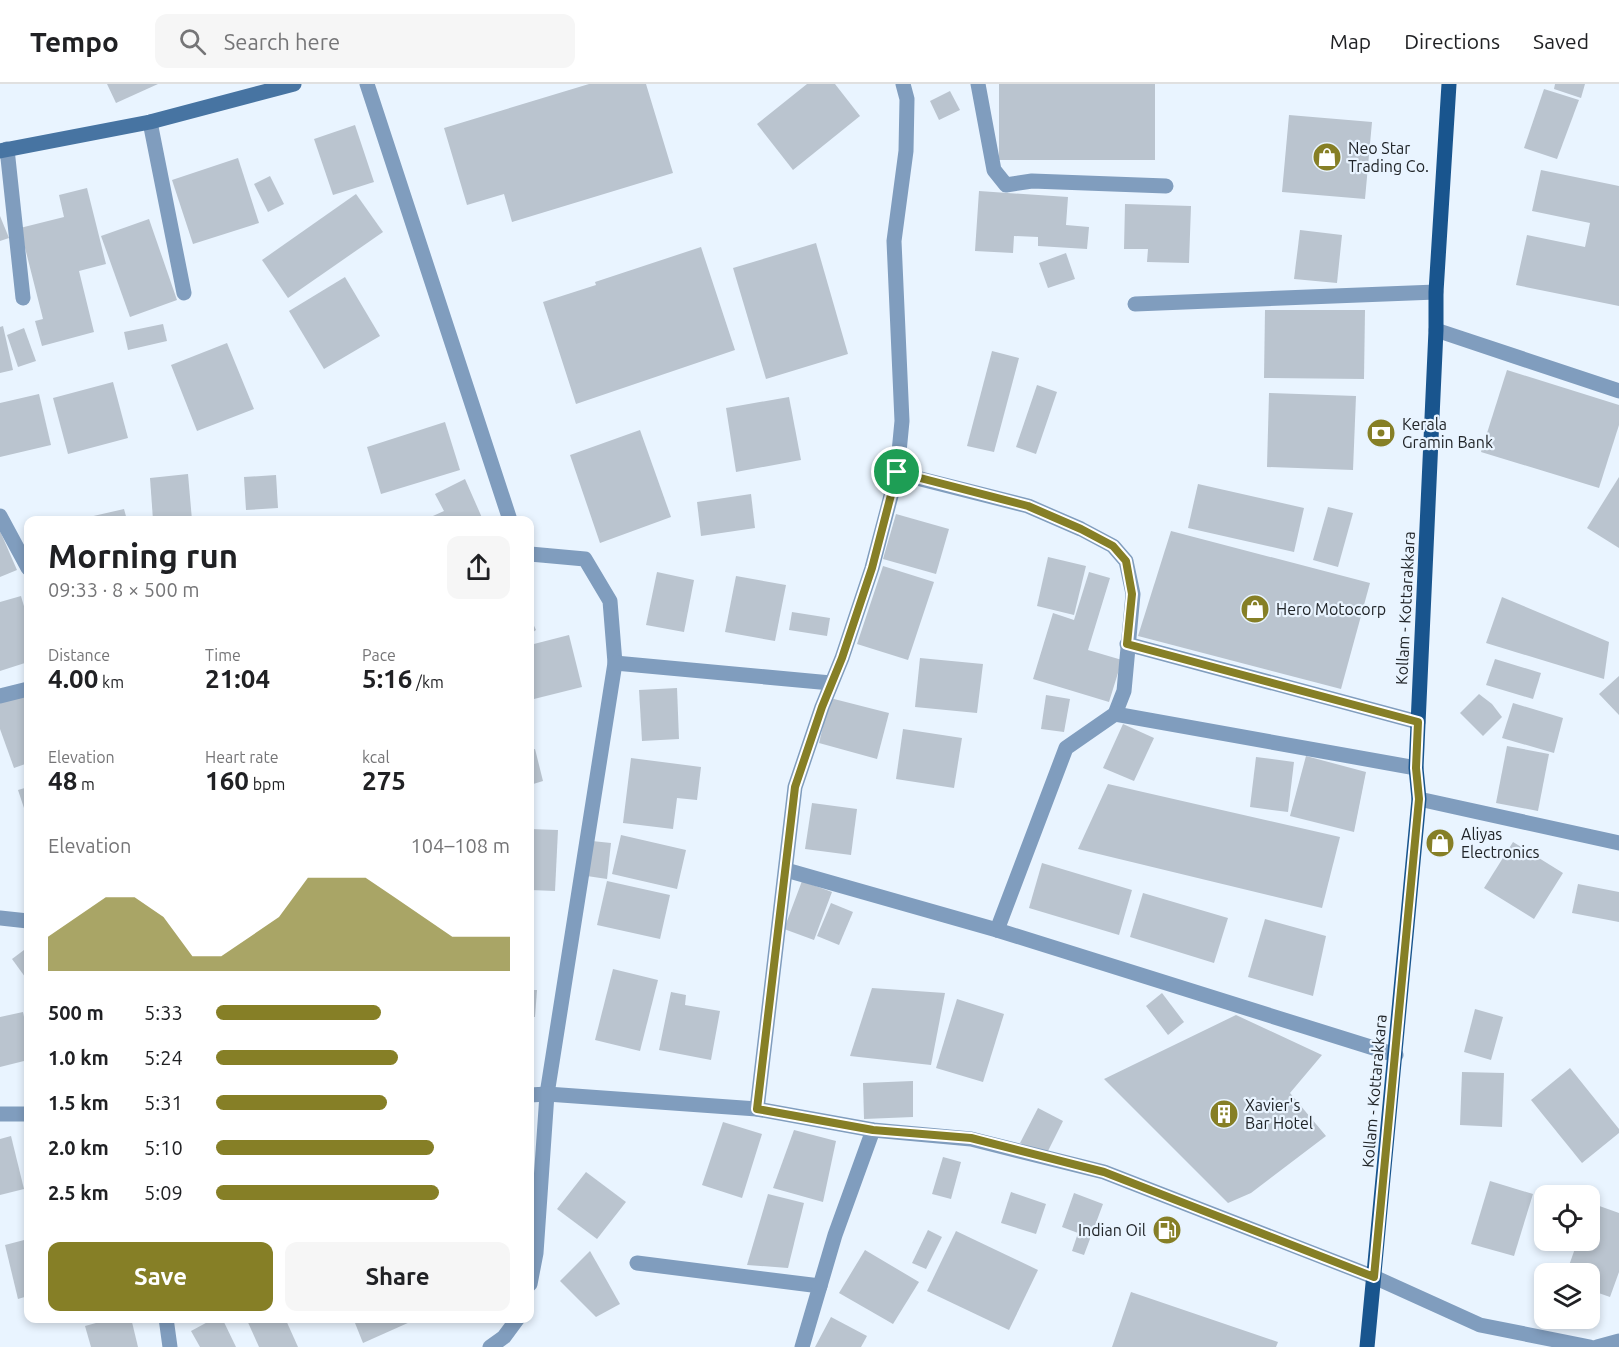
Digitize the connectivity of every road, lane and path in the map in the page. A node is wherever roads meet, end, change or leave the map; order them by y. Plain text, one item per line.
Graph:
1 (294, 84) edge
2 (367, 84) edge
3 (903, 84) edge
4 (978, 84) edge
5 (1449, 84) edge
6 (150, 122) junction
7 (3, 150) edge
8 (1166, 186) dead end
9 (184, 292) dead end
10 (1436, 292) junction
11 (22, 298) dead end
12 (1135, 304) dead end
13 (1436, 330) junction
14 (1619, 391) edge
15 (897, 472) junction
16 (0, 516) edge
17 (509, 516) edge
18 (534, 554) edge
19 (24, 561) edge
20 (1127, 644) junction
21 (615, 663) junction
22 (831, 683) junction
23 (24, 690) edge
24 (0, 696) edge
25 (1115, 714) junction
26 (1418, 722) junction
27 (1416, 768) junction
28 (1419, 799) junction
29 (1619, 843) edge
30 (786, 870) junction
31 (0, 918) edge
32 (24, 921) edge
33 (998, 930) junction
34 (1396, 1055) junction
35 (547, 1094) junction
36 (534, 1095) edge
37 (757, 1109) junction
38 (0, 1114) edge
39 (24, 1114) edge
40 (873, 1130) junction
41 (536, 1181) edge
42 (534, 1263) edge
43 (637, 1263) dead end
44 (1374, 1277) junction
45 (820, 1286) junction
46 (167, 1323) edge
47 (514, 1323) edge
48 (1619, 1341) edge
49 (170, 1347) edge
50 (490, 1347) edge
51 (802, 1347) edge
52 (1367, 1347) edge
53 (1590, 1347) edge
54 (1597, 1347) edge

1 - 6 street
2 - 17 street
3 - 15 street
4 - 8 street
5 - 10 main road, Kollam - Kottarakkara
6 - 7 street
6 - 9 street
7 - 11 street
10 - 12 street
10 - 13 main road, Kollam - Kottarakkara
13 - 14 street
13 - 26 main road, Kollam - Kottarakkara
15 - 20 street
15 - 22 street
16 - 19 street
18 - 21 street
20 - 25 street
20 - 26 street
21 - 22 street
21 - 35 street
22 - 30 street
23 - 24 street
25 - 27 street
25 - 33 street
26 - 27 main road, Kollam - Kottarakkara
27 - 28 main road, Kollam - Kottarakkara
28 - 29 street
28 - 34 main road, Kollam - Kottarakkara
30 - 33 street
30 - 37 street
31 - 32 street
33 - 34 street
34 - 44 main road, Kollam - Kottarakkara
35 - 36 street
35 - 37 street
35 - 41 street
37 - 40 street
38 - 39 street
40 - 44 street
40 - 45 street
41 - 42 street
43 - 45 street
44 - 52 main road, Kollam - Kottarakkara
44 - 53 street
45 - 51 street
46 - 49 street
47 - 50 street
48 - 54 street

